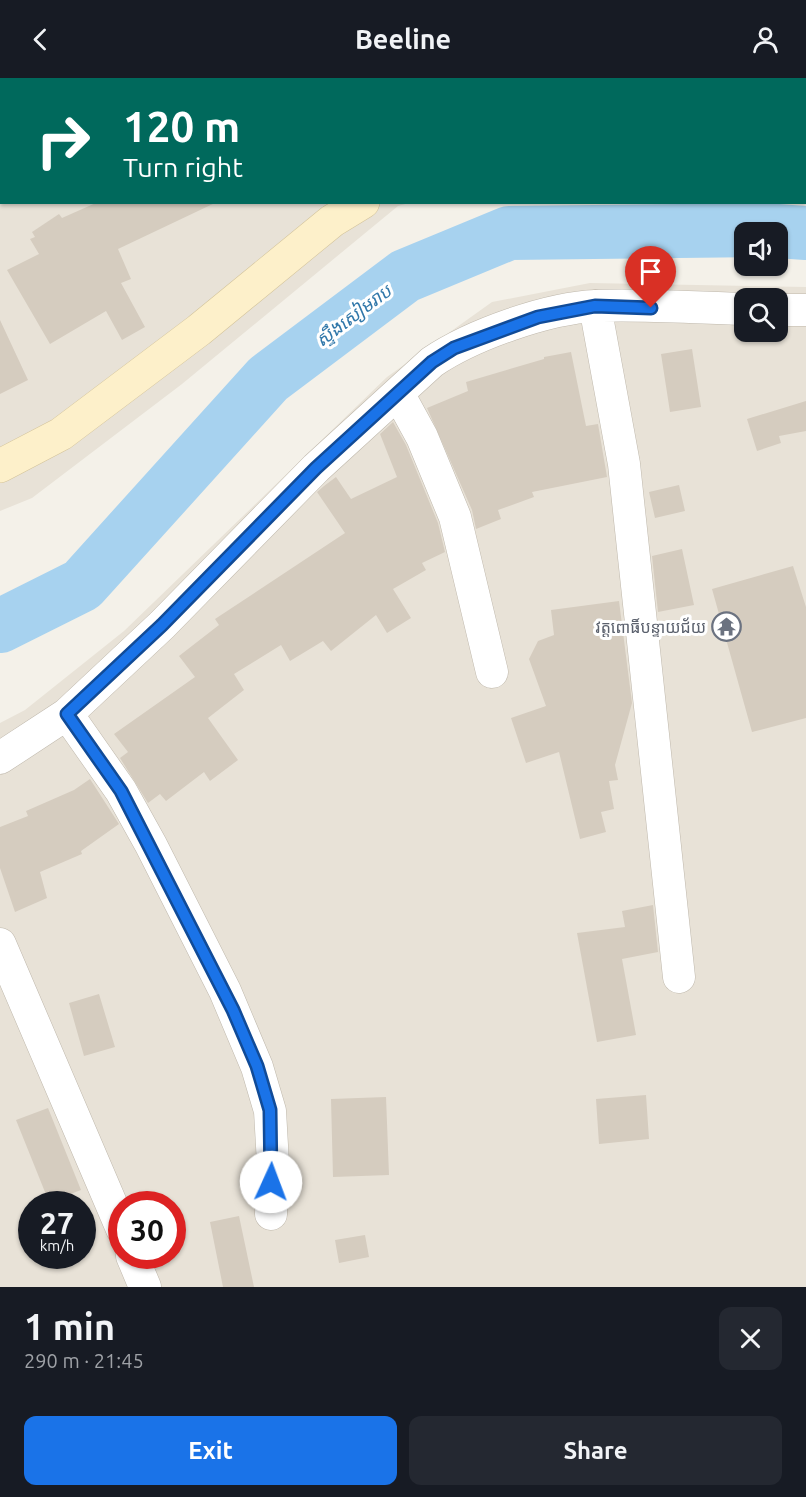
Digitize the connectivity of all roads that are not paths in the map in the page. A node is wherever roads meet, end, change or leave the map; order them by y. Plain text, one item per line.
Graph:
1 (360, 204) edge
2 (595, 306) junction
3 (734, 309) edge
4 (788, 310) edge
5 (806, 310) edge
6 (399, 395) junction
7 (0, 466) edge
8 (492, 672) dead end
9 (67, 714) junction
10 (0, 758) edge
11 (0, 944) edge
12 (679, 977) dead end
13 (108, 1196) edge
14 (271, 1214) dead end
15 (137, 1269) edge
16 (145, 1287) edge

1 - 7 street
2 - 3 street
2 - 6 street
2 - 12 street
4 - 5 street
6 - 8 street
6 - 9 street
9 - 10 street
9 - 14 street
11 - 13 street
15 - 16 street

